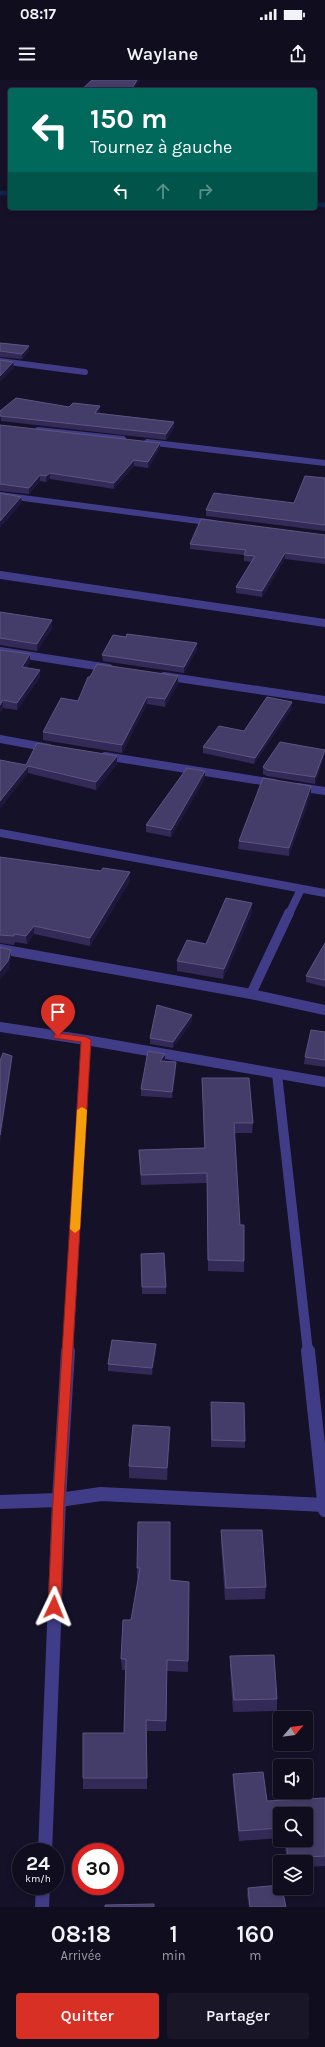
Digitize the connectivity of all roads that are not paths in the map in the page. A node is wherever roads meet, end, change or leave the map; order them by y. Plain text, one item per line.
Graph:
1 (0, 361) edge
2 (85, 372) dead end
3 (30, 429) edge
4 (130, 440) edge
5 (137, 441) edge
6 (325, 463) edge
7 (0, 495) edge
8 (223, 524) edge
9 (0, 575) edge
10 (325, 623) edge
11 (0, 651) edge
12 (116, 669) edge
13 (155, 674) edge
14 (325, 700) edge
15 (0, 739) edge
16 (55, 749) edge
17 (93, 755) edge
18 (325, 791) edge
19 (0, 833) edge
20 (301, 889) junction
21 (325, 894) edge
22 (0, 949) edge
23 (251, 994) junction
24 (325, 1010) edge
25 (0, 1027) edge
26 (86, 1040) junction
27 (277, 1074) junction
28 (325, 1082) edge
29 (59, 1500) junction
30 (0, 1502) edge
31 (325, 1507) edge
32 (45, 1843) edge
33 (43, 1895) edge
34 (42, 1907) edge

1 - 2 street
3 - 4 street
5 - 6 street
7 - 8 street
9 - 10 street
11 - 12 street
13 - 14 street
15 - 16 street
17 - 18 street
19 - 20 street
20 - 21 street
20 - 23 street
22 - 23 street
23 - 24 street
25 - 26 street
26 - 27 street
26 - 29 street
27 - 28 street
27 - 31 street
29 - 30 street
29 - 31 street
29 - 32 street
33 - 34 street

